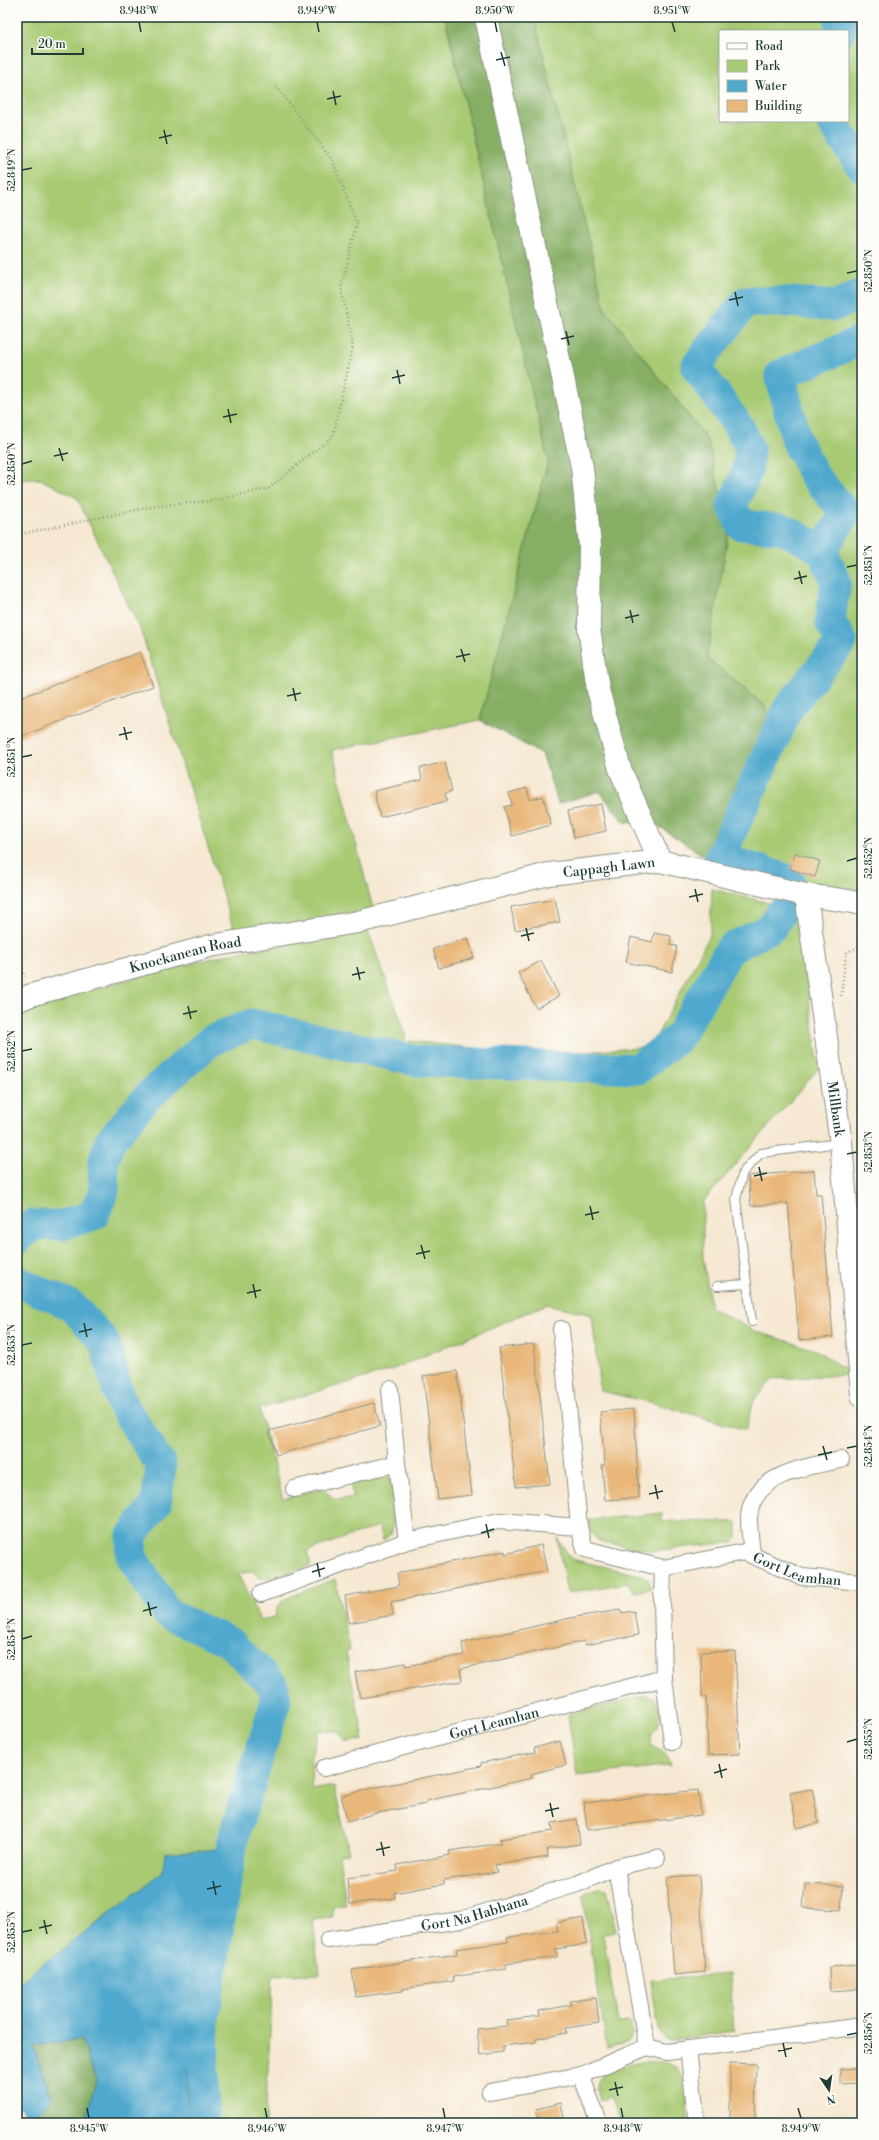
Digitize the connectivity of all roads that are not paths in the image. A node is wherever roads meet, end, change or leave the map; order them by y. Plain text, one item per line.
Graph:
1 (486, 17) edge
2 (660, 861) junction
3 (806, 895) junction
4 (862, 904) edge
5 (358, 922) joint
6 (24, 998) edge
7 (841, 1143) junction
8 (747, 1284) junction
9 (717, 1286) dead end
10 (752, 1322) dead end
11 (561, 1329) dead end
12 (862, 1386) edge
13 (390, 1390) dead end
14 (841, 1460) dead end
15 (397, 1463) junction
16 (294, 1489) dead end
17 (579, 1527) junction
18 (407, 1541) junction
19 (752, 1555) junction
20 (663, 1568) junction
21 (862, 1582) edge
22 (261, 1594) dead end
23 (664, 1678) junction
24 (672, 1742) dead end
25 (324, 1768) dead end
26 (657, 1858) dead end
27 (616, 1867) junction
28 (328, 1940) dead end
29 (862, 2026) edge
30 (647, 2047) junction
31 (688, 2049) junction
32 (581, 2075) junction
33 (490, 2092) dead end
34 (599, 2123) edge
35 (697, 2123) edge

1 - 2 street
2 - 3 street, Cappagh Lawn
2 - 5 street, Cappagh Lawn
3 - 4 street, Cappagh Lawn
3 - 7 street, Millbank
5 - 6 street, Knockanean Road
7 - 8 lane
7 - 12 street, Millbank
8 - 9 lane
8 - 10 lane
11 - 17 street, Gort Leamhan
13 - 15 street
14 - 19 street
15 - 16 street
15 - 18 street
17 - 18 street
17 - 20 street, Gort Leamhan
18 - 22 street
19 - 20 street, Gort Leamhan
19 - 21 street, Gort Leamhan
20 - 23 street
23 - 24 street
23 - 25 street, Gort Leamhan
26 - 27 street, Gort Na Habhana
27 - 28 street, Gort Na Habhana
27 - 30 street
29 - 31 street
30 - 31 street
30 - 32 street
31 - 35 street
32 - 33 street
32 - 34 street

